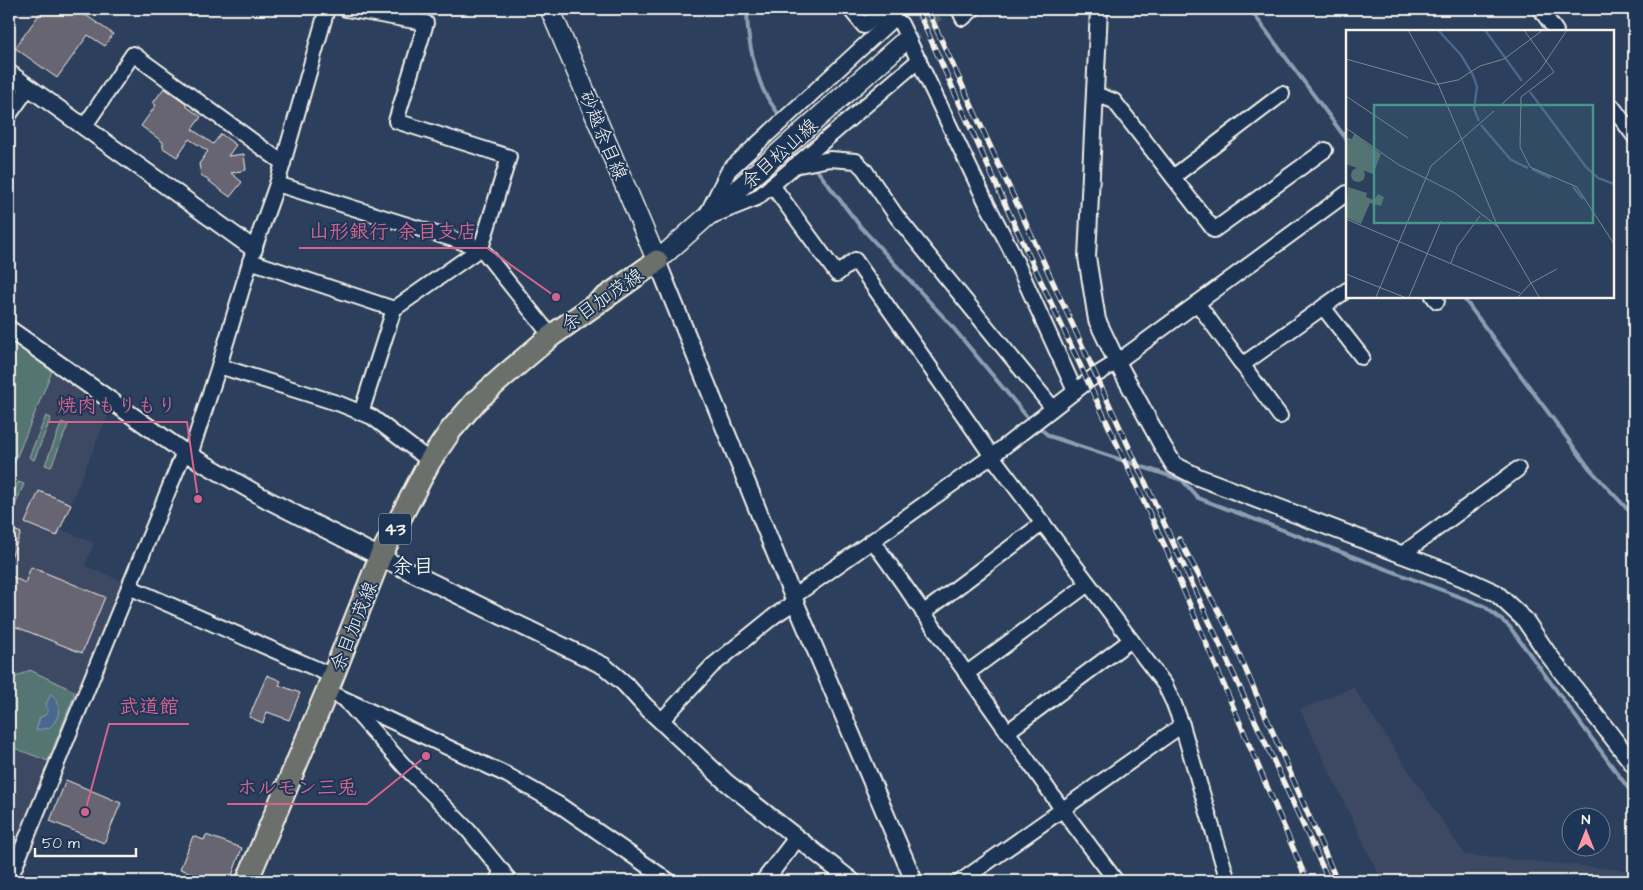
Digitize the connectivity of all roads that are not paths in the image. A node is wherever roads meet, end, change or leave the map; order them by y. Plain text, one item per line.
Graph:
1 (327, 9) edge
2 (346, 9) edge
3 (550, 9) edge
4 (850, 9) edge
5 (959, 9) edge
6 (973, 9) edge
7 (1099, 9) edge
8 (1540, 9) edge
9 (894, 18) junction
10 (1555, 30) edge
11 (901, 44) tunnel mouth
12 (919, 60) junction
13 (9, 73) edge
14 (29, 87) junction
15 (1095, 94) junction
16 (1282, 94) dead end
17 (1613, 107) edge
18 (9, 115) edge
19 (84, 127) junction
20 (1634, 136) edge
21 (1326, 150) dead end
22 (283, 163) junction
23 (794, 166) junction
24 (1173, 177) junction
25 (276, 184) junction
26 (772, 185) junction
27 (1346, 194) edge
28 (704, 219) junction
29 (481, 248) junction
30 (252, 255) junction
31 (657, 261) junction
32 (1346, 291) edge
33 (1197, 303) junction
34 (1323, 307) junction
35 (394, 308) junction
36 (9, 329) edge
37 (550, 336) junction
38 (1362, 357) dead end
39 (1117, 362) junction
40 (1242, 365) junction
41 (219, 366) junction
42 (1075, 390) junction
43 (1052, 407) junction
44 (361, 413) junction
45 (1280, 416) dead end
46 (187, 453) junction
47 (992, 456) junction
48 (430, 461) junction
49 (1518, 469) dead end
50 (1043, 524) junction
51 (872, 541) junction
52 (1401, 554) junction
53 (380, 557) junction
54 (1088, 584) junction
55 (129, 587) junction
56 (794, 599) junction
57 (923, 613) junction
58 (1131, 640) junction
59 (966, 674) junction
60 (334, 688) junction
61 (661, 721) junction
62 (1182, 725) junction
63 (1008, 732) junction
64 (1634, 765) edge
65 (1062, 809) junction
66 (797, 838) junction
67 (503, 878) edge
68 (9, 881) edge
69 (247, 881) edge
70 (669, 881) edge
71 (764, 881) edge
72 (852, 881) edge
73 (914, 881) edge
74 (961, 881) edge
75 (1116, 881) edge
76 (1228, 881) edge

1 - 22 street
2 - 29 street
3 - 31 main road, 砂越余目線
4 - 9 street
5 - 6 street
7 - 15 street
8 - 10 street
9 - 12 street
9 - 28 street
11 - 28 main road, 余目松山線
12 - 23 street
12 - 42 street
13 - 14 street
14 - 18 street
14 - 19 street
15 - 24 street
15 - 39 street
16 - 24 street
17 - 20 street
19 - 22 street
19 - 30 street
21 - 24 street
22 - 25 street
23 - 26 street
23 - 43 street
25 - 29 street
25 - 30 street
26 - 28 street
26 - 47 street
27 - 33 street
28 - 31 main road, 余目松山線
29 - 35 street
29 - 37 street
30 - 35 street
30 - 41 street
31 - 37 main road, 余目加茂線 / 43
31 - 56 street
32 - 34 street
33 - 39 street
33 - 40 street
34 - 38 street
34 - 40 street
35 - 44 street
36 - 46 street
37 - 48 main road, 余目加茂線 / 43
39 - 42 street
39 - 52 street
40 - 45 street
41 - 44 street
41 - 46 street
42 - 43 street
43 - 47 street
44 - 48 street
46 - 53 street
46 - 55 street
47 - 50 street
47 - 51 street
48 - 53 main road, 余目加茂線 / 43
49 - 52 street
50 - 54 street
50 - 57 street
51 - 56 street
51 - 57 street
52 - 64 street
53 - 60 main road, 余目加茂線 / 43
53 - 61 street
54 - 58 street
54 - 59 street
55 - 60 street
55 - 68 street
56 - 61 street
56 - 73 street
57 - 59 street
58 - 62 street
58 - 63 street
59 - 63 street
60 - 67 street
60 - 69 main road, 余目加茂線 / 43
60 - 70 street
61 - 66 street
62 - 65 street
62 - 76 street
63 - 65 street
65 - 74 street
65 - 75 street
66 - 71 street
66 - 72 street

